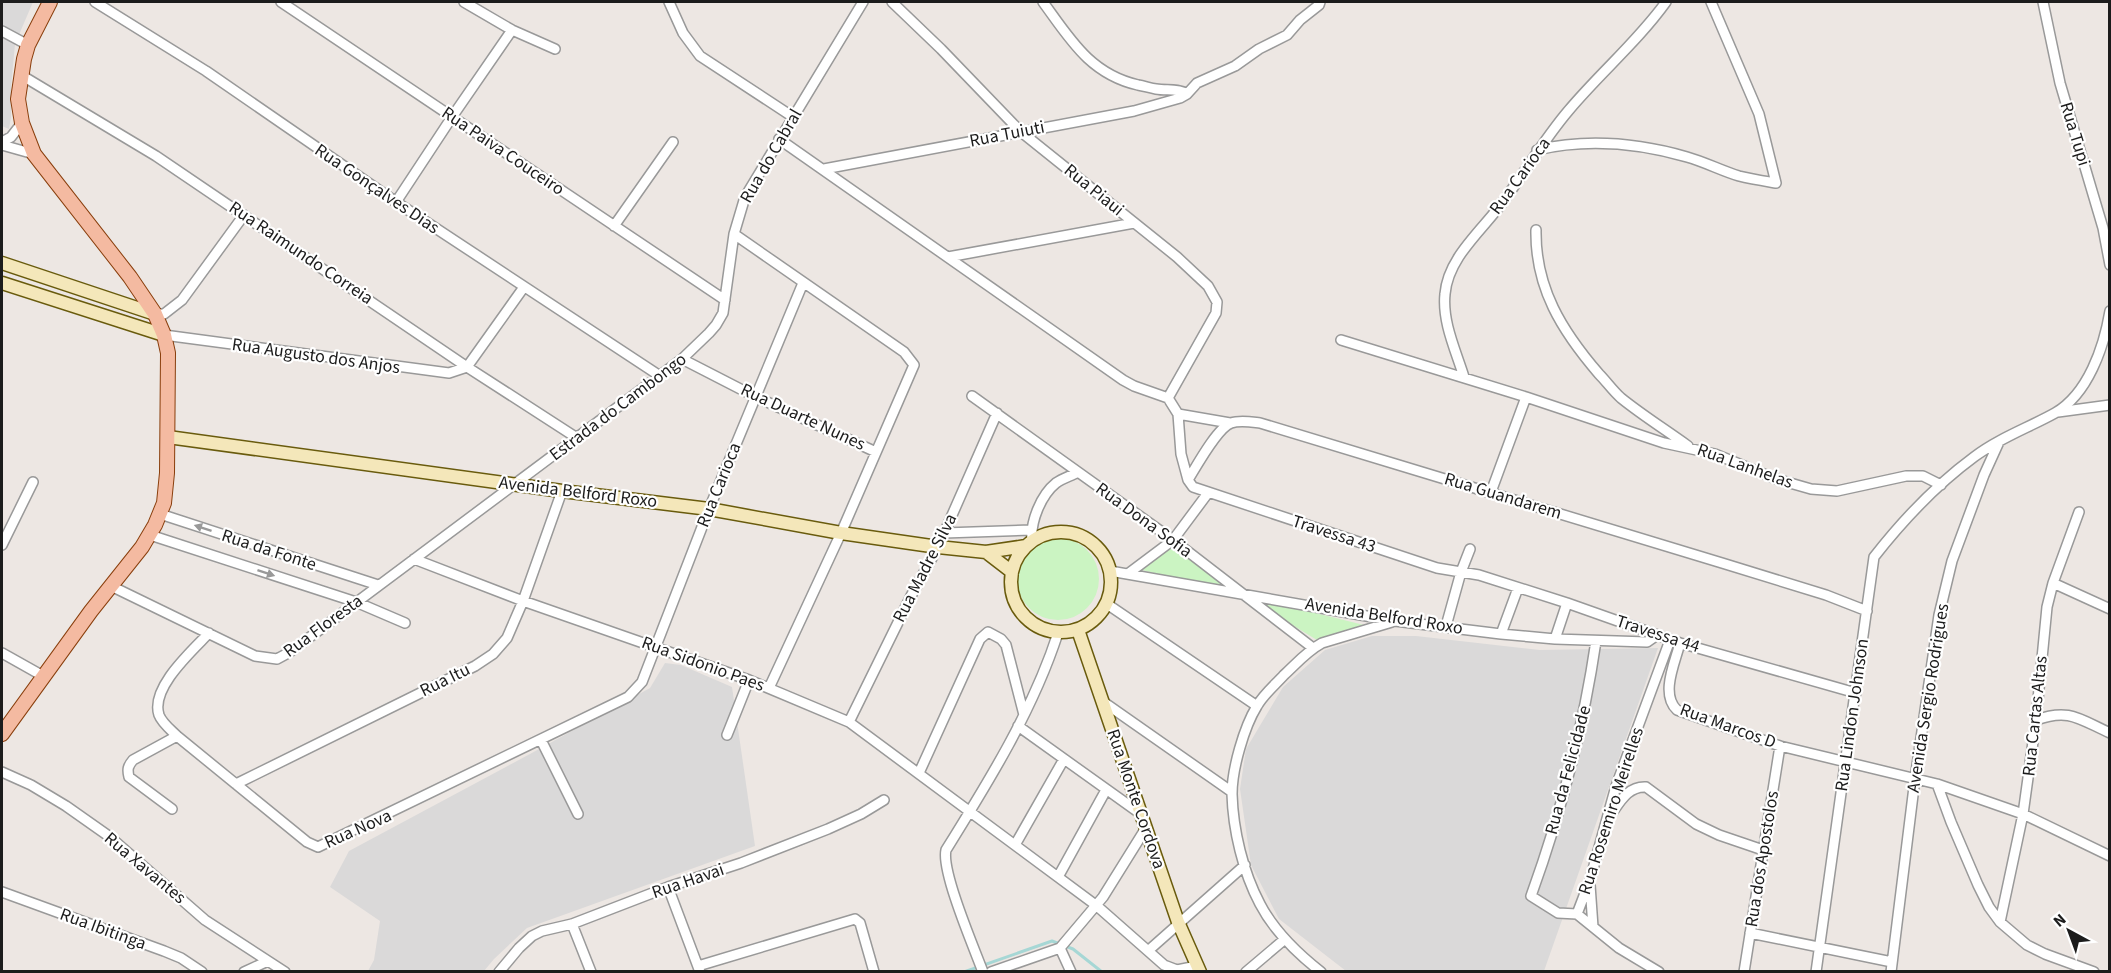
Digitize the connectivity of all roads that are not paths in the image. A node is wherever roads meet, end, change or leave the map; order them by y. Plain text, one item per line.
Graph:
1 (50, 2) edge
2 (95, 2) edge
3 (281, 2) edge
4 (464, 2) edge
5 (669, 2) edge
6 (863, 2) edge
7 (892, 2) edge
8 (1043, 2) edge
9 (1666, 2) edge
10 (1711, 2) edge
11 (2043, 2) edge
12 (1320, 3) edge
13 (512, 30) junction
14 (2, 31) edge
15 (28, 45) junction
16 (555, 49) dead end
17 (21, 75) junction
18 (1187, 94) junction
19 (452, 117) junction
20 (793, 117) junction
21 (22, 123) junction
22 (1020, 132) junction
23 (779, 139) junction
24 (673, 142) dead end
25 (2, 144) edge
26 (1537, 150) junction
27 (34, 154) junction
28 (824, 169) junction
29 (396, 202) junction
30 (244, 215) junction
31 (1134, 222) junction
32 (614, 226) junction
33 (1536, 230) dead end
34 (734, 234) junction
35 (948, 257) junction
36 (2, 263) edge
37 (2109, 265) edge
38 (802, 283) junction
39 (2, 284) edge
40 (524, 287) junction
41 (725, 300) junction
42 (2109, 311) edge
43 (155, 314) junction
44 (716, 325) joint
45 (164, 335) junction
46 (1341, 340) dead end
47 (682, 359) junction
48 (467, 367) junction
49 (660, 376) junction
50 (1464, 377) junction
51 (754, 396) junction
52 (972, 396) dead end
53 (1526, 396) junction
54 (1168, 398) junction
55 (2109, 405) edge
56 (2057, 412) junction
57 (997, 413) junction
58 (1178, 414) junction
59 (1230, 423) junction
60 (168, 437) junction
61 (577, 438) junction
62 (1999, 442) junction
63 (1689, 447) junction
64 (876, 452) junction
65 (1078, 472) junction
66 (1188, 480) junction
67 (33, 482) dead end
68 (515, 484) junction
69 (1941, 485) junction
70 (562, 491) junction
71 (1491, 492) junction
72 (1208, 493) junction
73 (709, 509) junction
74 (2079, 512) dead end
75 (160, 514) junction
76 (840, 533) junction
77 (944, 533) junction
78 (150, 535) junction
79 (1030, 539) junction
80 (1173, 540) junction
81 (2, 545) edge
82 (938, 547) junction
83 (1470, 549) dead end
84 (986, 552) junction
85 (414, 559) junction
86 (1110, 571) junction
87 (1012, 572) junction
88 (1461, 572) junction
89 (1129, 573) junction
90 (2053, 583) junction
91 (378, 585) junction
92 (111, 586) junction
93 (1518, 588) junction
94 (1239, 592) junction
95 (523, 601) junction
96 (356, 602) junction
97 (1567, 603) junction
98 (1107, 604) junction
99 (2109, 609) edge
100 (1867, 610) junction
101 (1395, 621) junction
102 (405, 623) dead end
103 (1446, 626) junction
104 (1078, 630) junction
105 (209, 633) junction
106 (1058, 633) junction
107 (1501, 634) junction
108 (1657, 635) junction
109 (1555, 639) junction
110 (1596, 641) junction
111 (1675, 642) junction
112 (657, 647) junction
113 (1313, 648) junction
114 (2, 653) edge
115 (43, 676) junction
116 (749, 680) junction
117 (639, 688) joint
118 (769, 688) junction
119 (1856, 693) junction
120 (1102, 701) junction
121 (1257, 706) junction
122 (1024, 715) junction
123 (2036, 720) junction
124 (849, 722) junction
125 (1018, 726) junction
126 (2109, 733) edge
127 (2, 734) edge
128 (727, 735) dead end
129 (177, 736) junction
130 (541, 740) junction
131 (1780, 746) junction
132 (1064, 759) junction
133 (1846, 762) junction
134 (2, 772) edge
135 (919, 772) junction
136 (1915, 779) junction
137 (236, 784) junction
138 (1937, 784) junction
139 (1106, 790) junction
140 (1232, 792) junction
141 (884, 800) dead end
142 (172, 809) dead end
143 (970, 812) junction
144 (578, 814) dead end
145 (1141, 814) junction
146 (2023, 814) junction
147 (1608, 818) junction
148 (1146, 828) junction
149 (1015, 845) junction
150 (1763, 850) junction
151 (2109, 856) edge
152 (1245, 865) junction
153 (1058, 877) junction
154 (1590, 880) junction
155 (668, 887) junction
156 (2, 892) edge
157 (1097, 906) junction
158 (1577, 914) junction
159 (1178, 922) junction
160 (2000, 922) junction
161 (572, 924) junction
162 (1593, 927) junction
163 (1750, 933) junction
164 (1285, 939) junction
165 (1063, 946) junction
166 (1820, 948) junction
167 (1149, 950) junction
168 (268, 961) junction
169 (1891, 967) edge
170 (699, 969) edge
171 (982, 969) edge
172 (1198, 969) edge
173 (201, 972) edge
174 (244, 972) edge
175 (285, 972) edge
176 (500, 972) edge
177 (591, 972) edge
178 (874, 972) edge
179 (991, 972) edge
180 (1071, 972) edge
181 (1246, 972) edge
182 (1321, 972) edge
183 (1659, 972) edge
184 (1744, 972) edge
185 (1816, 972) edge
186 (2094, 972) edge

1 - 15 main road
2 - 29 street, Rua Gonçalves Dias
3 - 19 street, Rua Paiva Couceiro
4 - 13 street
5 - 20 street
6 - 20 street, Rua do Cabral
7 - 22 street, Rua Piaui
8 - 18 street
9 - 26 street, Rua Carioca
10 - 26 street
11 - 37 street, Rua Tupi
12 - 18 street, Rua Tuiuti
13 - 16 street
13 - 19 street
14 - 15 street
15 - 17 main road
17 - 21 main road
17 - 30 street, Rua Raimundo Correia
18 - 22 street, Rua Tuiuti
19 - 29 street
19 - 32 street, Rua Paiva Couceiro
20 - 23 street, Rua do Cabral
21 - 25 street
21 - 27 main road
22 - 28 street, Rua Tuiuti
22 - 31 street, Rua Piaui
23 - 28 street
23 - 34 street, Rua do Cabral
24 - 32 street
25 - 27 street
26 - 50 street, Rua Carioca
27 - 43 main road
28 - 35 street
29 - 40 street, Rua Gonçalves Dias
30 - 43 street
30 - 48 street, Rua Raimundo Correia
31 - 35 street
31 - 54 street, Rua Piaui
32 - 41 street, Rua Paiva Couceiro
33 - 63 street
34 - 38 street
34 - 41 street, Rua do Cabral
35 - 54 street
36 - 43 street
38 - 51 street, Rua Carioca
38 - 64 street
39 - 45 street
40 - 48 street
40 - 49 street, Rua Gonçalves Dias
41 - 44 street, Rua do Cabral
42 - 56 street
43 - 45 main road
44 - 47 street, Estrada do Cambongo
45 - 48 street, Rua Augusto dos Anjos
45 - 60 main road
46 - 50 street, Rua Lanhelas
47 - 49 street, Estrada do Cambongo
47 - 51 street, Rua Duarte Nunes
48 - 61 street, Rua Raimundo Correia
49 - 61 street, Estrada do Cambongo
50 - 53 street, Rua Lanhelas
51 - 64 street, Rua Duarte Nunes
51 - 73 street, Rua Carioca
52 - 57 street, Rua Dona Sofia
53 - 63 street, Rua Lanhelas
53 - 71 street
54 - 58 street
55 - 56 street
56 - 62 street
57 - 65 street, Rua Dona Sofia
57 - 77 street, Rua Madre Silva
58 - 59 street
58 - 66 street
59 - 66 street
59 - 71 street, Rua Guandarem
60 - 68 street, Avenida Belford Roxo
60 - 75 main road
61 - 68 street, Estrada do Cambongo
62 - 69 street
62 - 136 street, Avenida Sergio Rodrigues
63 - 69 street, Rua Lanhelas
64 - 76 street, Rua Duarte Nunes
65 - 79 street
65 - 80 street, Rua Dona Sofia
66 - 72 street
67 - 81 street
68 - 70 street, Avenida Belford Roxo
68 - 85 street, Rua Floresta
69 - 100 street, Rua Lindon Johnson
70 - 73 street, Avenida Belford Roxo
70 - 95 street, Rua Itu
71 - 100 street, Rua Guandarem
72 - 80 street
72 - 88 street, Travessa 43
73 - 76 street, Avenida Belford Roxo
73 - 112 street, Rua Carioca
74 - 90 street, Rua Cartas Altas
75 - 78 main road
91 -> 75 street, Rua da Fonte
76 - 82 street, Avenida Belford Roxo
76 - 118 street, Rua Duarte Nunes
77 - 79 street
77 - 82 street, Rua Madre Silva
78 - 92 main road
78 -> 96 street, Rua da Fonte
79 - 84 street, Avenida Belford Roxo
79 - 86 street, Avenida Belford Roxo
79 - 87 street
80 - 89 street
80 - 94 street, Rua Dona Sofia
82 - 84 street, Avenida Belford Roxo
82 - 124 street, Rua Madre Silva
83 - 88 street
84 - 87 street
85 - 91 street, Rua Floresta
85 - 95 street, Rua Sidonio Paes
86 - 89 street, Avenida Belford Roxo
86 - 98 street
87 - 106 street
88 - 93 street, Travessa 44
88 - 103 street
89 - 94 street, Avenida Belford Roxo
90 - 99 street
90 - 123 street, Rua Cartas Altas
91 - 96 street, Rua Floresta
92 - 105 street, Rua Floresta
92 - 115 main road
93 - 97 street, Travessa 44
93 - 107 street
94 - 101 street, Avenida Belford Roxo
94 - 113 street, Rua Dona Sofia
95 - 112 street, Rua Sidonio Paes
95 - 137 street, Rua Itu
96 - 102 street, Rua da Fonte
96 - 105 street, Rua Floresta
97 - 108 street, Travessa 44
97 - 109 street
98 - 104 street
98 - 121 street
100 - 119 street, Rua Lindon Johnson
101 - 103 street, Avenida Belford Roxo
101 - 113 street
103 - 107 street, Avenida Belford Roxo
104 - 106 street
104 - 120 street, Rua Monte Cordova
105 - 129 street, Rua Nova
106 - 122 street
107 - 109 street, Avenida Belford Roxo
108 - 110 street, Avenida Belford Roxo
108 - 111 street, Travessa 44
109 - 110 street, Avenida Belford Roxo
110 - 158 street, Rua da Felicidade
111 - 119 street, Travessa 44
111 - 131 street, Rua Marcos D
111 - 147 street, Rua Rosemiro Meirelles
112 - 116 street, Rua Sidonio Paes
112 - 117 street, Rua Carioca
113 - 121 street
114 - 115 street
115 - 127 main road
116 - 118 street, Rua Sidonio Paes
116 - 128 street
117 - 130 street, Rua Nova
118 - 124 street, Rua Sidonio Paes
119 - 133 street, Rua Lindon Johnson
120 - 140 street
120 - 145 street, Rua Monte Cordova
121 - 140 street
122 - 125 street
122 - 135 street
123 - 126 street
123 - 146 street, Rua Cartas Altas
124 - 135 street, Rua Sidonio Paes
125 - 132 street
125 - 143 street
129 - 137 street, Rua Nova
129 - 142 street
130 - 137 street, Rua Nova
130 - 144 street
131 - 133 street, Rua Marcos D
131 - 150 street, Rua dos Apostolos
132 - 139 street
132 - 149 street
133 - 136 street, Rua Marcos D
133 - 166 street, Rua Lindon Johnson
134 - 168 street, Rua Xavantes
135 - 143 street, Rua Sidonio Paes
136 - 138 street, Rua Marcos D
136 - 169 street, Avenida Sergio Rodrigues
138 - 146 street, Rua Marcos D
138 - 160 street
139 - 145 street
139 - 153 street
140 - 152 street
141 - 155 street, Rua Havai
143 - 149 street, Rua Sidonio Paes
143 - 171 street
145 - 148 street, Rua Monte Cordova
146 - 151 street, Rua Marcos D
146 - 160 street, Rua Cartas Altas
147 - 150 street
147 - 154 street, Rua Rosemiro Meirelles
148 - 157 street
148 - 159 street, Rua Monte Cordova
149 - 153 street, Rua Sidonio Paes
150 - 163 street, Rua dos Apostolos
152 - 159 street
152 - 164 street
153 - 157 street, Rua Sidonio Paes
154 - 158 street, Rua Rosemiro Meirelles
154 - 162 street
155 - 161 street, Rua Havai
155 - 170 street
156 - 173 street, Rua Ibitinga
157 - 165 street
157 - 167 street, Rua Sidonio Paes
158 - 162 street
159 - 167 street
159 - 172 street, Rua Monte Cordova
160 - 186 street
161 - 176 street, Rua Havai
161 - 177 street
162 - 183 street
163 - 166 street
163 - 184 street, Rua dos Apostolos
164 - 181 street
164 - 182 street
165 - 179 street
165 - 180 street
166 - 169 street
166 - 185 street, Rua Lindon Johnson
167 - 172 street, Rua Sidonio Paes
168 - 174 street
168 - 175 street, Rua Xavantes
170 - 178 street

